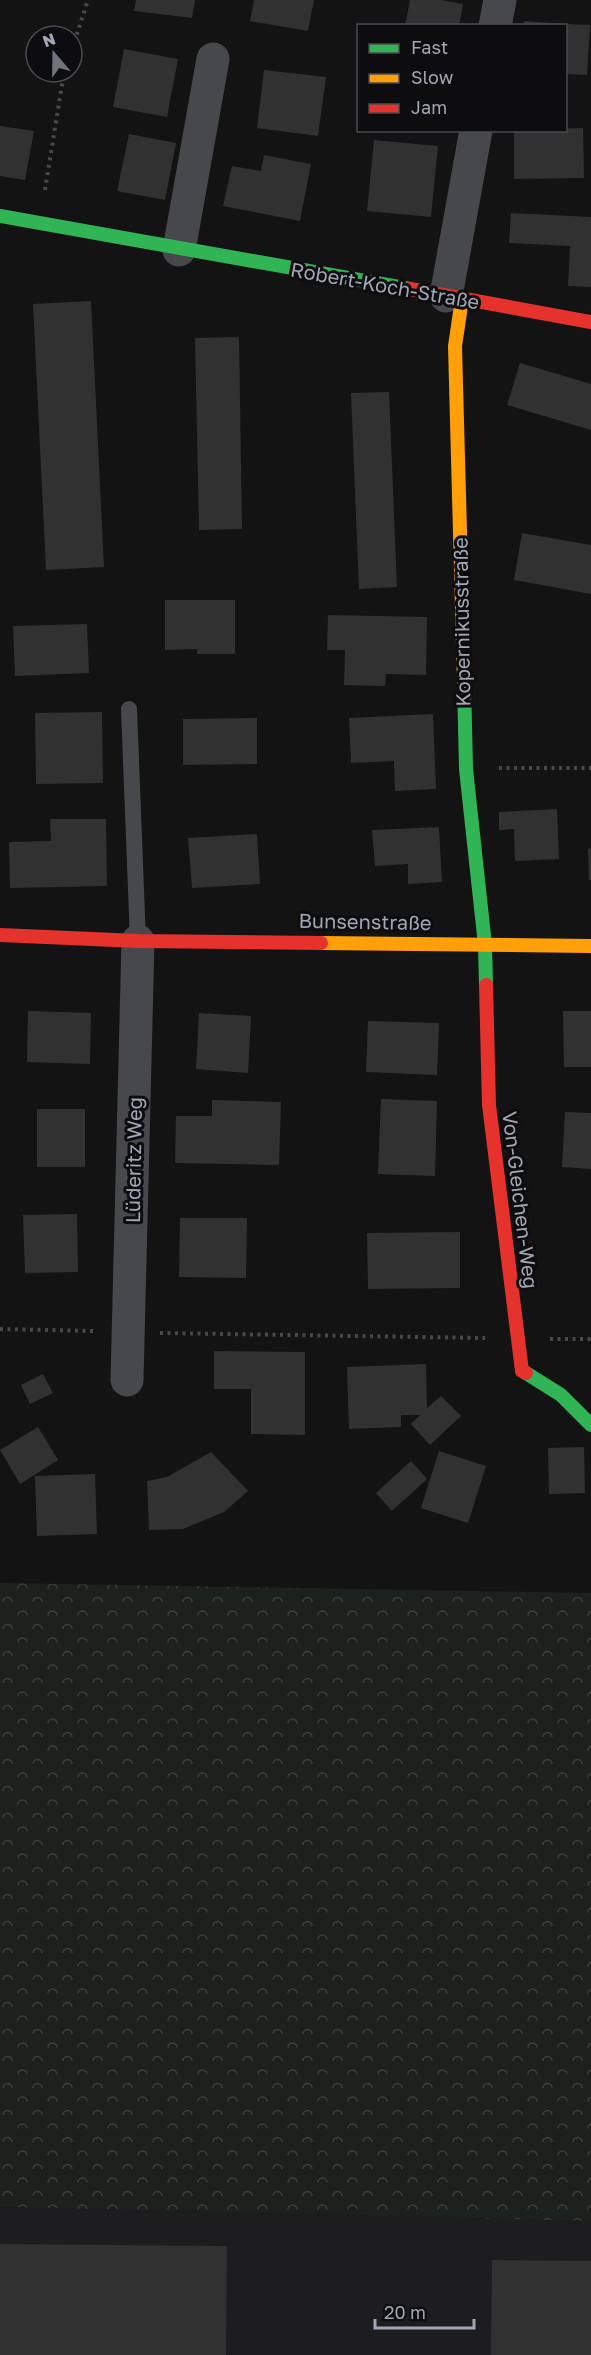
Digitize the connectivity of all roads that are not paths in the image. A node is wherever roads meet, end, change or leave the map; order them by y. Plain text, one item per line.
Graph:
1 (500, 0) edge
2 (495, 24) edge
3 (213, 59) dead end
4 (476, 132) edge
5 (0, 216) edge
6 (179, 250) junction
7 (454, 297) junction
8 (591, 322) edge
9 (129, 709) dead end
10 (0, 935) edge
11 (138, 941) junction
12 (485, 945) junction
13 (591, 946) edge
14 (127, 1380) dead end
15 (591, 1425) edge

1 - 2 street
3 - 6 street
4 - 7 street, Kopernikusstraße
5 - 6 street, Robert-Koch-Straße
6 - 7 street, Robert-Koch-Straße
7 - 8 street, Robert-Koch-Straße
7 - 12 street, Kopernikusstraße
9 - 11 lane
10 - 11 street, Bunsenstraße
11 - 12 street, Bunsenstraße
11 - 14 street, Lüderitz Weg
12 - 13 street, Bunsenstraße
12 - 15 street, Von-Gleichen-Weg

